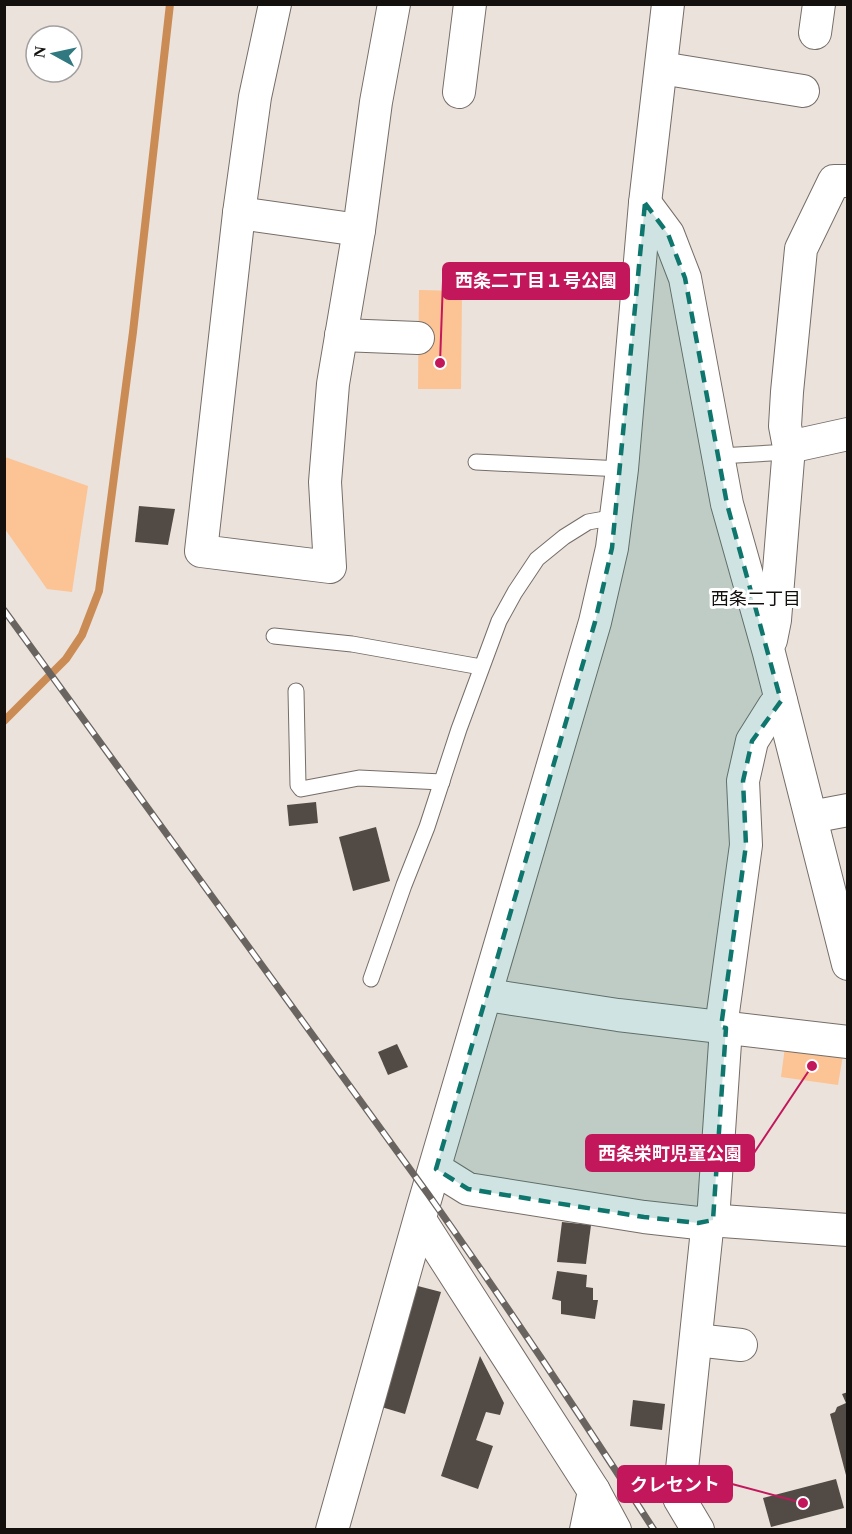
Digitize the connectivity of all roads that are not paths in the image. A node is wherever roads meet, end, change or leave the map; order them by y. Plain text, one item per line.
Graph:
1 (275, 4) edge
2 (394, 4) edge
3 (470, 4) edge
4 (668, 4) edge
5 (661, 68) junction
6 (803, 91) dead end
7 (459, 92) dead end
8 (848, 181) edge
9 (645, 203) junction
10 (239, 213) junction
11 (359, 230) junction
12 (341, 335) junction
13 (418, 338) dead end
14 (848, 434) edge
15 (789, 449) junction
16 (718, 456) junction
17 (476, 462) dead end
18 (622, 469) junction
19 (616, 517) junction
20 (274, 636) dead end
21 (769, 653) junction
22 (481, 667) junction
23 (296, 691) dead end
24 (781, 701) junction
25 (442, 782) junction
26 (848, 810) edge
27 (812, 817) junction
28 (848, 964) edge
29 (370, 979) dead end
30 (487, 995) junction
31 (723, 1028) junction
32 (848, 1042) edge
33 (436, 1169) junction
34 (420, 1220) junction
35 (711, 1220) junction
36 (848, 1230) edge
37 (696, 1340) junction
38 (741, 1345) dead end
39 (594, 1491) junction
40 (332, 1530) edge
41 (586, 1530) edge
42 (615, 1530) edge
43 (698, 1530) edge

1 - 10 street
2 - 11 street
3 - 7 street
4 - 5 street
5 - 6 street
5 - 9 street
8 - 15 street
9 - 16 street
9 - 18 street
10 - 11 street
10 - 12 street
11 - 12 street
12 - 13 street
14 - 15 street
15 - 16 lane
15 - 21 street
16 - 21 street
17 - 18 lane
18 - 19 street
19 - 22 lane
19 - 30 street
20 - 22 lane
21 - 24 street
22 - 25 lane
23 - 25 lane
24 - 27 street
24 - 31 street
25 - 29 lane
26 - 27 street
27 - 28 street
30 - 31 street
30 - 33 street
31 - 32 street
31 - 35 street
33 - 34 street
33 - 35 street
34 - 39 street
34 - 40 street
35 - 36 street
35 - 37 street
37 - 38 street
37 - 43 street
39 - 41 street
39 - 42 street

